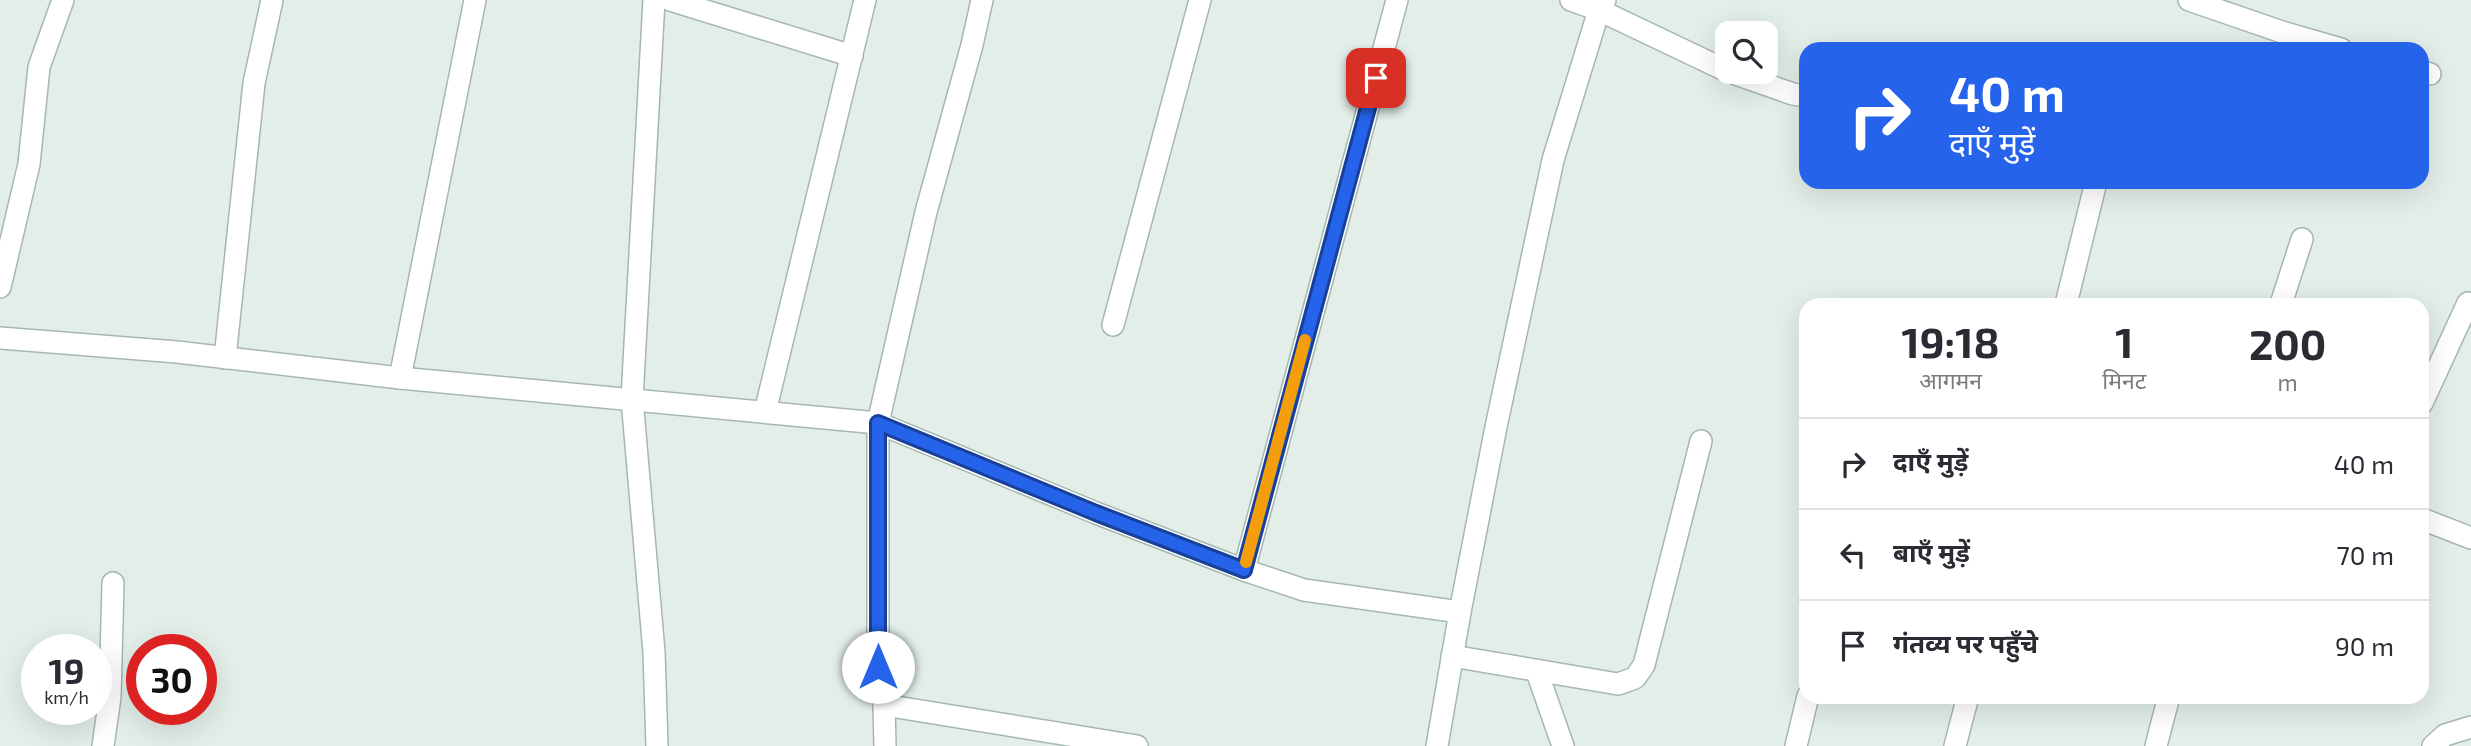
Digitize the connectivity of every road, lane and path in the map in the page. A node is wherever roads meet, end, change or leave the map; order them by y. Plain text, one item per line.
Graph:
1 (63, 0) edge
2 (272, 0) edge
3 (475, 0) edge
4 (654, 0) edge
5 (670, 0) edge
6 (865, 0) edge
7 (982, 0) edge
8 (1200, 0) edge
9 (1397, 0) edge
10 (1571, 0) edge
11 (2189, 0) edge
12 (1602, 5) edge
13 (2317, 42) edge
14 (852, 56) junction
15 (1715, 64) edge
16 (1765, 84) edge
17 (1799, 95) edge
18 (2094, 189) edge
19 (2302, 239) dead end
20 (0, 287) edge
21 (2067, 298) edge
22 (2283, 298) edge
23 (2468, 303) dead end
24 (1113, 325) dead end
25 (0, 338) edge
26 (225, 358) junction
27 (400, 378) junction
28 (2429, 388) edge
29 (632, 399) junction
30 (765, 412) junction
31 (878, 423) junction
32 (1701, 441) dead end
33 (2429, 522) edge
34 (2471, 538) edge
35 (1244, 570) junction
36 (113, 583) dead end
37 (1460, 612) junction
38 (1452, 656) junction
39 (1537, 672) junction
40 (1806, 704) edge
41 (1966, 704) edge
42 (2167, 704) edge
43 (884, 705) junction
44 (2471, 727) edge
45 (103, 746) edge
46 (657, 746) edge
47 (885, 746) edge
48 (1137, 746) edge
49 (1437, 746) edge
50 (1563, 746) edge
51 (1796, 746) edge
52 (1955, 746) edge
53 (2156, 746) edge
54 (2433, 746) edge

1 - 20 street
2 - 26 street
3 - 27 street
4 - 29 street
5 - 14 street
6 - 14 street
7 - 31 street
8 - 24 street
9 - 35 street
10 - 12 street
11 - 13 street
12 - 15 street
12 - 37 street
14 - 30 street
16 - 17 street
18 - 21 street
19 - 22 street
23 - 28 street
25 - 26 street
26 - 27 street
27 - 29 street
29 - 30 street
29 - 46 street
30 - 31 street
31 - 35 street
31 - 43 street
32 - 39 street
33 - 34 street
35 - 37 street
36 - 45 street
37 - 38 street
38 - 39 street
38 - 49 street
39 - 50 street
40 - 51 street
41 - 52 street
42 - 53 street
43 - 47 street
43 - 48 street
44 - 54 street

